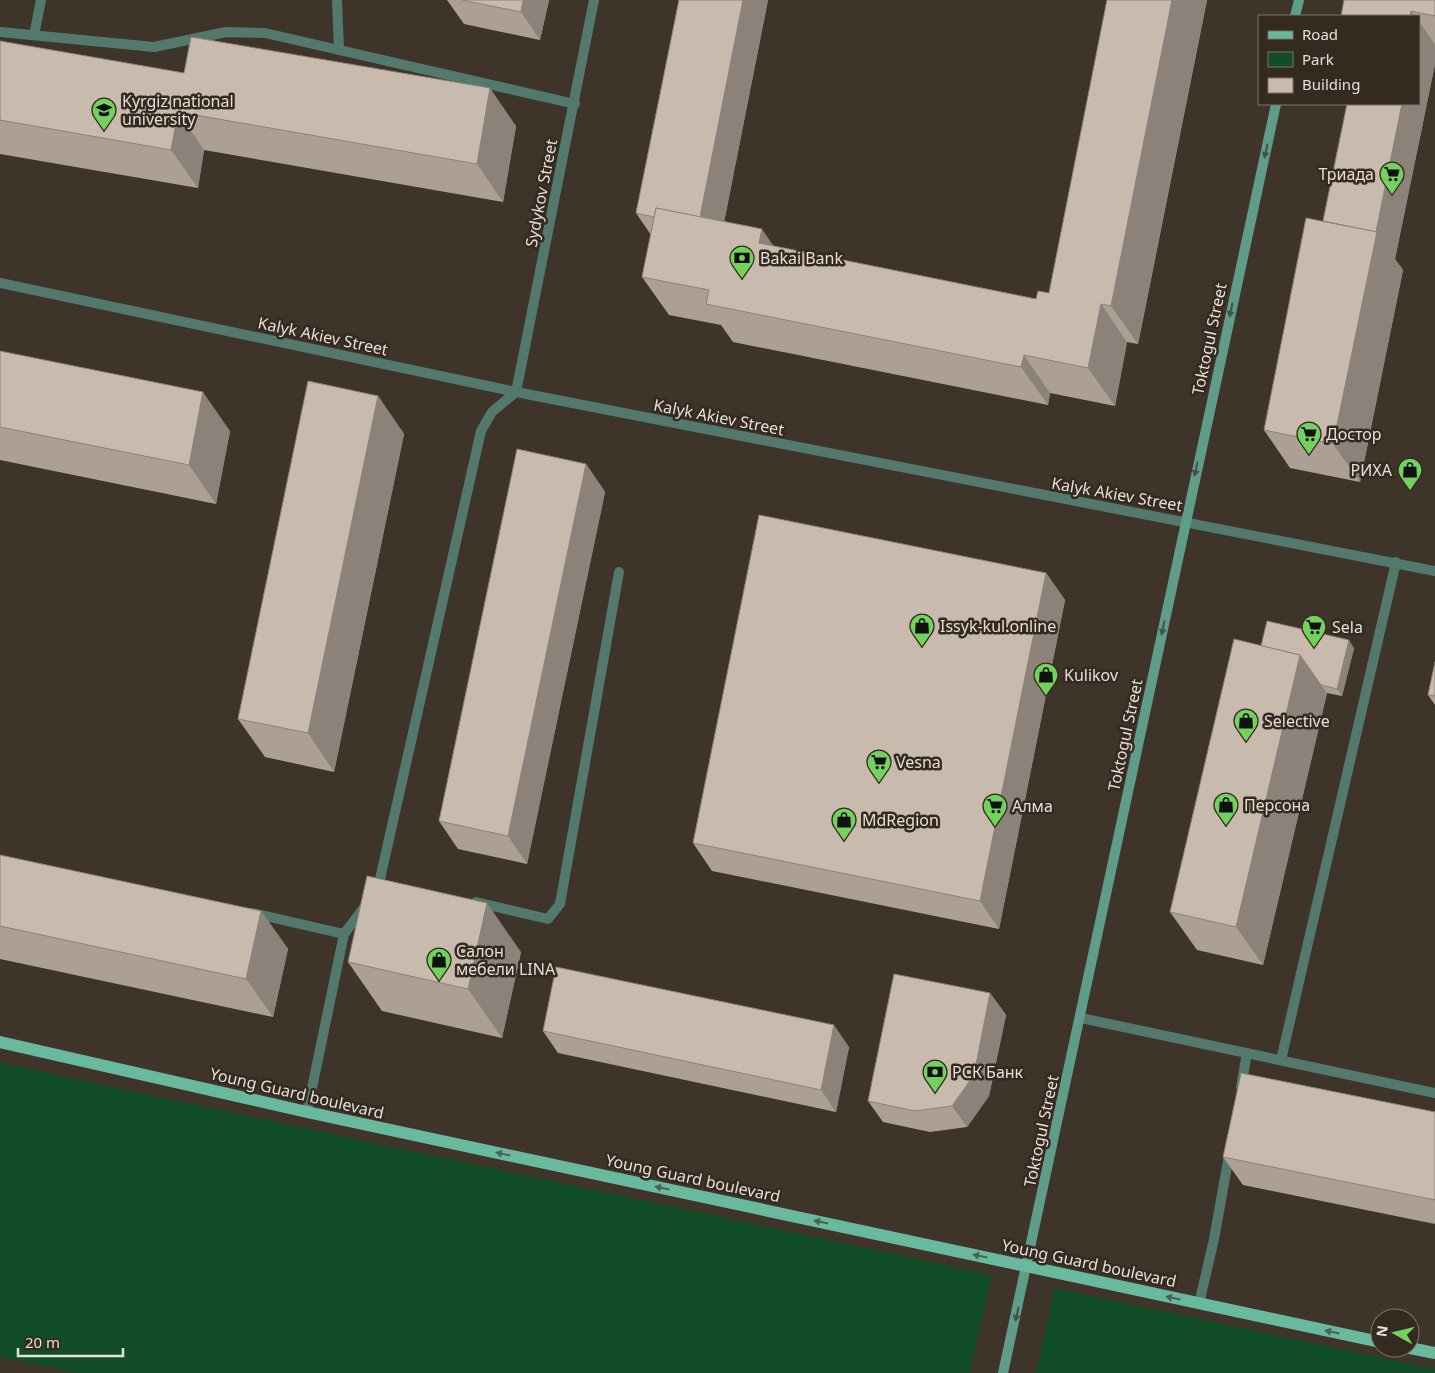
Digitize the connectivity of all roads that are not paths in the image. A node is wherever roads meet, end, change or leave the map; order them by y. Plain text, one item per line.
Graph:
1 (41, 0) edge
2 (337, 0) edge
3 (594, 0) edge
4 (1299, 0) edge
5 (1295, 15) edge
6 (0, 32) edge
7 (34, 35) junction
8 (339, 50) junction
9 (574, 104) junction
10 (1276, 105) edge
11 (0, 282) edge
12 (516, 392) junction
13 (1185, 522) junction
14 (1396, 562) junction
15 (1435, 571) edge
16 (619, 572) dead end
17 (464, 899) edge
18 (238, 910) edge
19 (344, 934) junction
20 (1081, 1018) junction
21 (0, 1042) edge
22 (1246, 1053) junction
23 (1281, 1060) junction
24 (1435, 1092) edge
25 (1238, 1102) edge
26 (307, 1112) junction
27 (1231, 1141) edge
28 (1028, 1267) junction
29 (1199, 1304) junction
30 (1370, 1340) edge
31 (1420, 1350) edge
32 (1435, 1353) edge
33 (1003, 1373) edge

1 - 7 street
2 - 8 street
3 - 9 street, Sydykov Street
4 - 5 main road
6 - 7 street
7 - 8 street
8 - 9 street
9 - 12 street, Sydykov Street
10 -> 13 main road, Toktogul Street
11 - 12 street, Kalyk Akiev Street
12 - 13 street, Kalyk Akiev Street
12 - 19 street
13 - 14 street, Kalyk Akiev Street
13 -> 20 main road, Toktogul Street
14 - 15 street, Kalyk Akiev Street
14 - 23 street
16 - 17 street
18 - 19 street
19 - 26 street
20 - 22 street
20 - 28 main road, Toktogul Street
21 - 26 main road, Young Guard boulevard
22 - 23 street
22 - 25 street
23 - 24 street
28 -> 26 main road, Young Guard boulevard
27 - 29 street
29 -> 28 main road, Young Guard boulevard
28 -> 33 main road, Toktogul Street
30 -> 29 main road, Young Guard boulevard
31 - 32 main road

